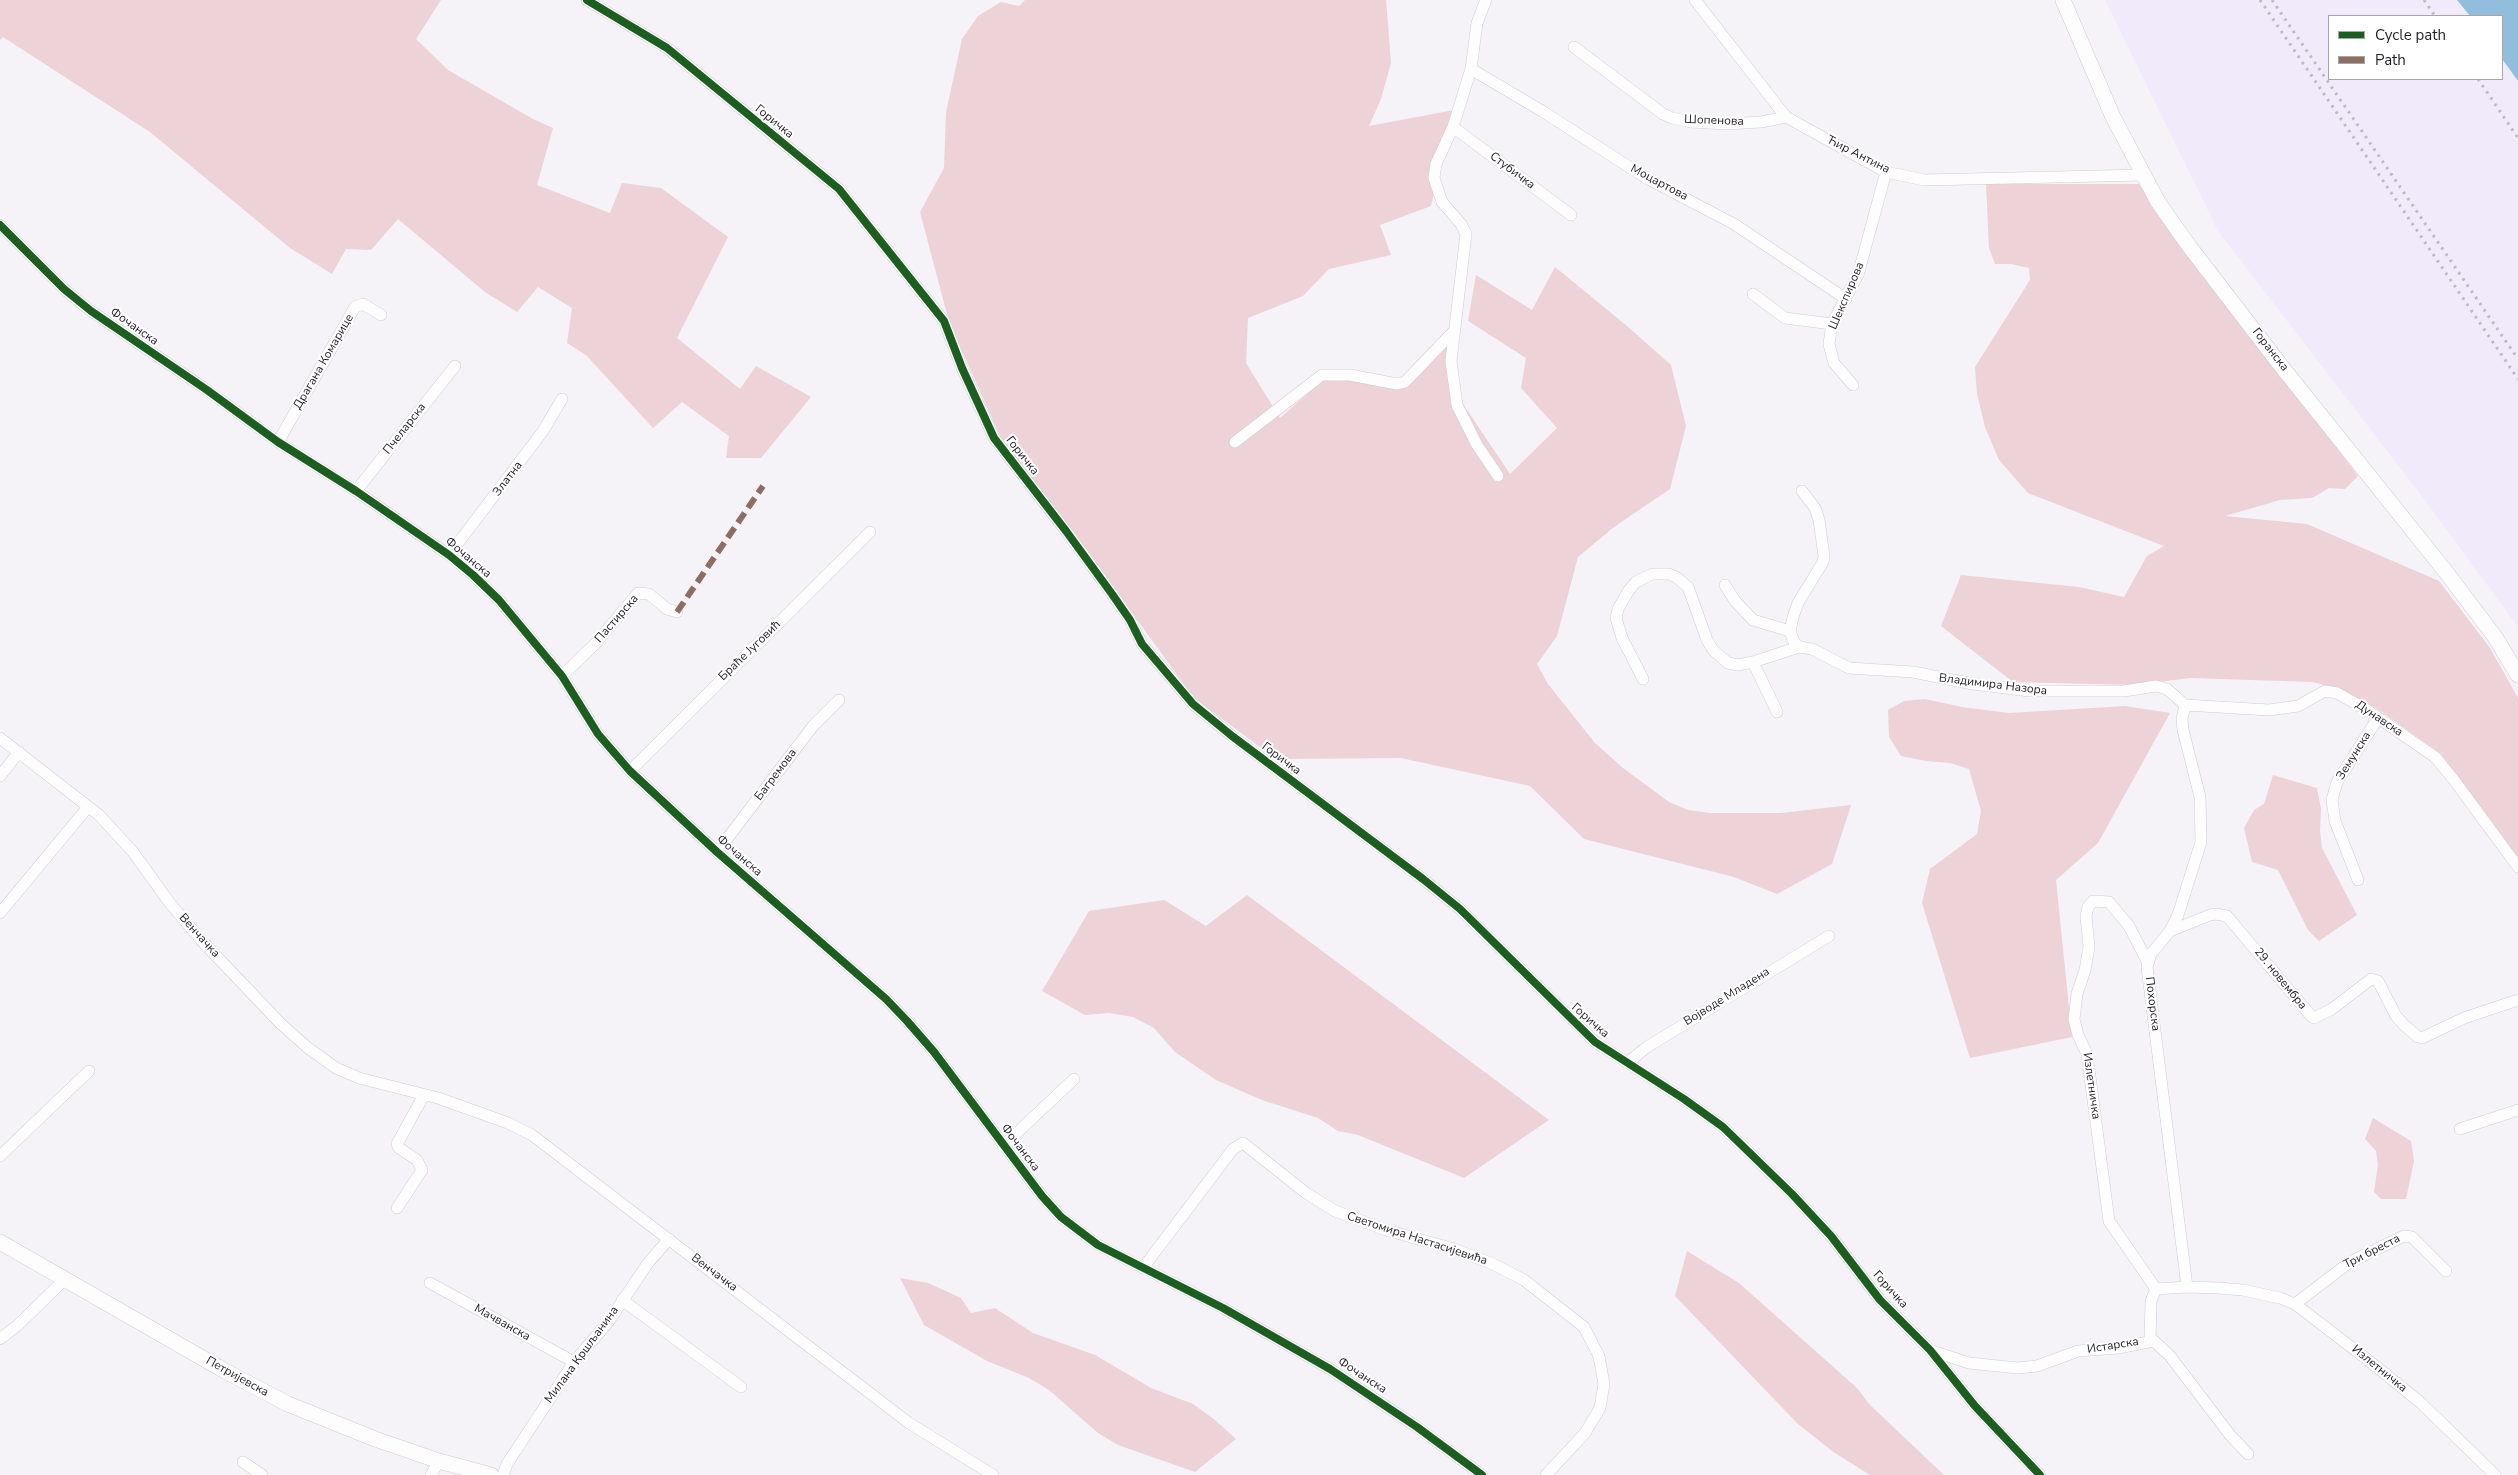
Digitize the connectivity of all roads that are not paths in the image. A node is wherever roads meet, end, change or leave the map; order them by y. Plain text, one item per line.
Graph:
1 (587, 0) edge
2 (1486, 0) edge
3 (1695, 0) edge
4 (2063, 0) edge
5 (1574, 47) dead end
6 (1471, 69) junction
7 (1786, 117) junction
8 (1454, 127) junction
9 (1886, 172) junction
10 (2143, 175) junction
11 (1571, 215) dead end
12 (0, 225) edge
13 (1753, 294) dead end
14 (1846, 300) junction
15 (381, 315) dead end
16 (1832, 324) junction
17 (1453, 332) junction
18 (455, 366) dead end
19 (1853, 384) dead end
20 (562, 399) dead end
21 (278, 442) junction
22 (1235, 442) dead end
23 (1498, 476) dead end
24 (356, 491) junction
25 (1802, 491) dead end
26 (870, 532) dead end
27 (449, 555) junction
28 (1725, 585) dead end
29 (677, 612) dead end
30 (1790, 631) junction
31 (1799, 647) junction
32 (1753, 662) junction
33 (2518, 675) edge
34 (562, 676) junction
35 (1643, 679) dead end
36 (839, 700) dead end
37 (2185, 705) junction
38 (1777, 712) dead end
39 (2378, 718) junction
40 (0, 738) edge
41 (19, 752) junction
42 (630, 771) junction
43 (0, 776) edge
44 (88, 807) junction
45 (717, 852) junction
46 (2518, 867) edge
47 (2358, 880) dead end
48 (0, 913) edge
49 (2170, 931) junction
50 (1830, 936) dead end
51 (2147, 961) junction
52 (2518, 1000) edge
53 (1627, 1063) junction
54 (89, 1071) dead end
55 (1074, 1078) dead end
56 (424, 1095) junction
57 (2518, 1110) edge
58 (2460, 1129) dead end
59 (1003, 1146) junction
60 (0, 1156) edge
61 (397, 1208) dead end
62 (669, 1239) junction
63 (0, 1242) edge
64 (1143, 1268) junction
65 (2446, 1271) dead end
66 (65, 1279) junction
67 (430, 1283) dead end
68 (2187, 1287) junction
69 (2156, 1290) junction
70 (622, 1300) junction
71 (2295, 1304) junction
72 (0, 1339) edge
73 (2150, 1341) junction
74 (1930, 1350) junction
75 (574, 1362) junction
76 (741, 1387) dead end
77 (2248, 1454) dead end
78 (439, 1461) junction
79 (243, 1462) dead end
80 (262, 1475) edge
81 (431, 1475) edge
82 (490, 1475) edge
83 (503, 1475) edge
84 (993, 1475) edge
85 (1482, 1475) edge
86 (1546, 1475) edge
87 (2040, 1475) edge
88 (2495, 1475) edge

1 - 53 street, Горичка
2 - 6 street
3 - 7 street, Ћир Антина
4 - 10 main road, Горанска
5 - 7 street, Шопенова
6 - 8 street
6 - 14 street, Моцартова
7 - 9 street, Ћир Антина
8 - 11 street, Стубичка
8 - 17 street
9 - 10 street, Ћир Антина
9 - 14 street, Шекспирова
10 - 33 main road, Горанска
12 - 21 street, Фочанска
13 - 16 street
14 - 16 street, Шекспирова
15 - 21 street, Драгана Комарице
16 - 19 street, Шекспирова
17 - 22 street
17 - 23 street
18 - 24 street, Пчеларска
20 - 27 street, Златна
21 - 24 street, Фочанска
24 - 27 street, Фочанска
25 - 30 street
26 - 42 street, Браће Југовић
27 - 34 street, Фочанска
28 - 30 street
29 - 34 street, Пастирска
30 - 31 street
31 - 32 street
31 - 37 street, Владимира Назора
32 - 35 street
32 - 38 street
34 - 42 street, Фочанска
36 - 45 street, Багремова
37 - 39 street, Дунавска
37 - 49 street, Похорска
39 - 46 street, Дунавска
39 - 47 street, Земунска
40 - 41 street, Венчачка
41 - 43 street
41 - 44 street, Венчачка
42 - 45 street, Фочанска
44 - 48 street
44 - 56 street, Венчачка
45 - 59 street, Фочанска
49 - 51 street, Похорска
49 - 52 street, 29. новембра
50 - 53 street, Војводе Младена
51 - 68 street, Похорска
51 - 69 street, Излетничка
53 - 74 street, Горичка
54 - 60 street
55 - 59 street
56 - 61 street
56 - 62 street, Венчачка
57 - 58 street
59 - 64 street, Фочанска
62 - 70 street, Милана Кршљанина
62 - 84 street, Венчачка
63 - 66 main road, Петријевска
64 - 85 street, Фочанска
64 - 86 street, Светомира Настасијевића
65 - 71 street, Три бреста
66 - 72 street
66 - 78 main road, Петријевска
67 - 75 street, Мачванска
68 - 69 street, Излетничка
68 - 71 street, Излетничка
69 - 73 street
70 - 75 street, Милана Кршљанина
70 - 76 street
71 - 88 street, Излетничка
73 - 74 street, Истарска
73 - 77 street, Истарска
74 - 87 street, Горичка
75 - 83 street, Милана Кршљанина
78 - 81 street
78 - 82 main road, Петријевска
79 - 80 street

